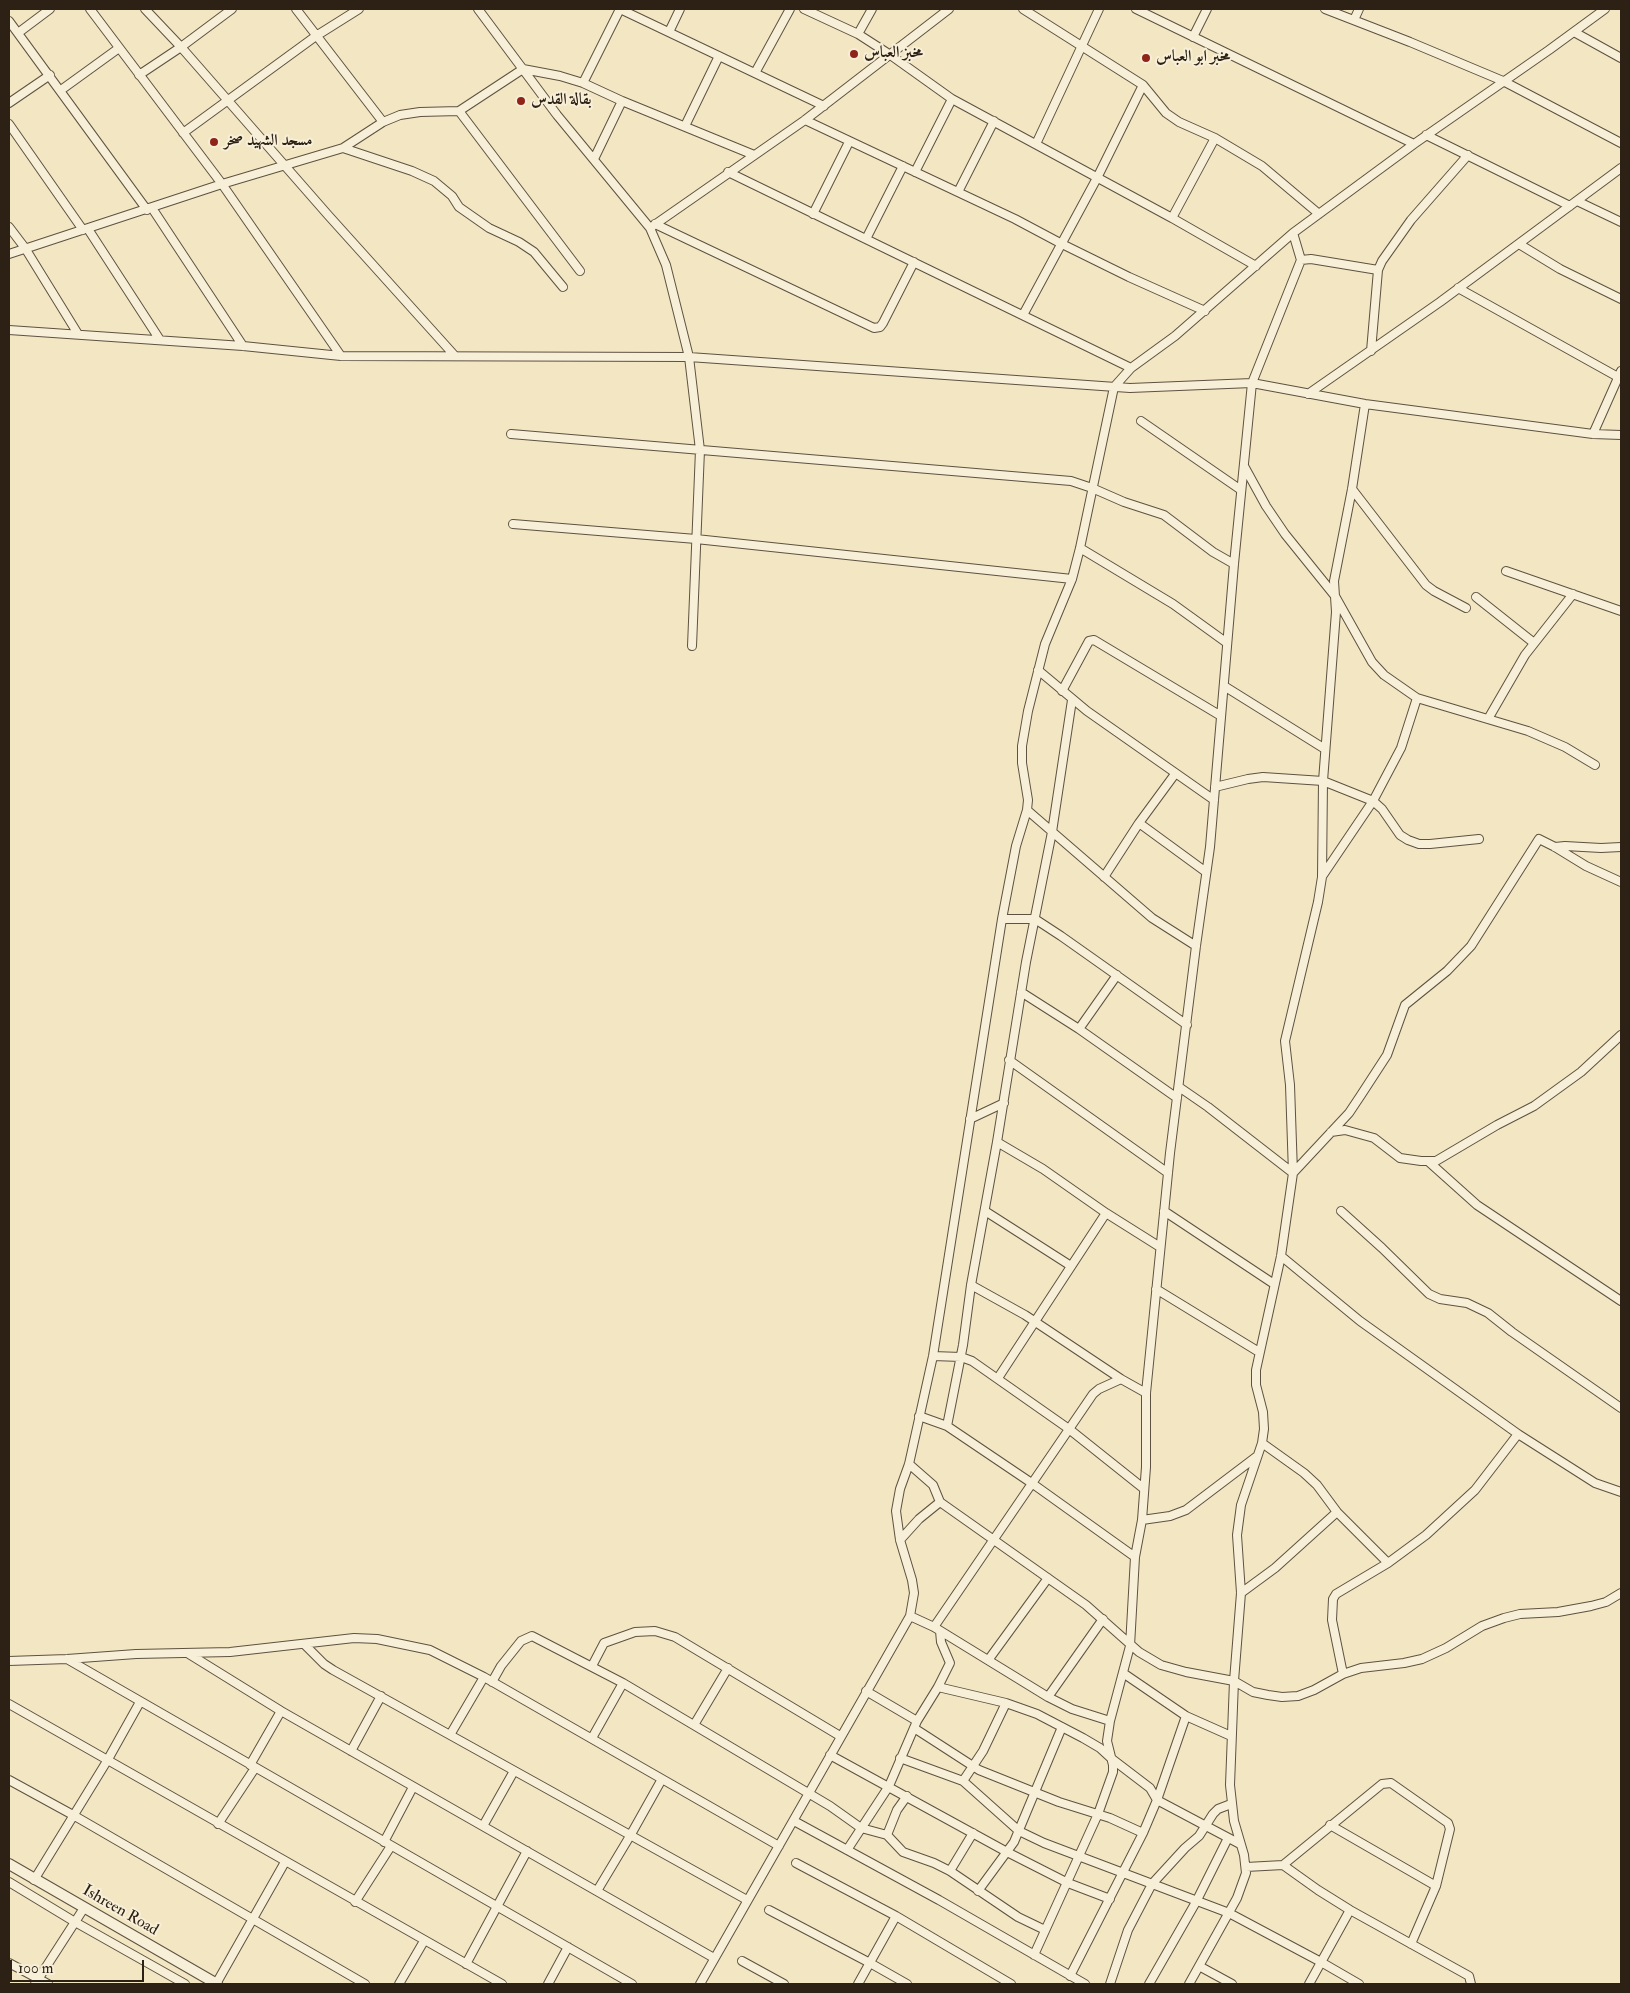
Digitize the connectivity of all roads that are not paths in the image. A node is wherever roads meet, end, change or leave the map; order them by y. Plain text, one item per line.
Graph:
1 (50, 9) edge
2 (90, 9) edge
3 (145, 9) edge
4 (232, 9) edge
5 (296, 9) edge
6 (358, 9) edge
7 (478, 9) edge
8 (620, 9) edge
9 (680, 9) edge
10 (790, 9) edge
11 (804, 9) edge
12 (872, 9) edge
13 (949, 9) edge
14 (1023, 9) edge
15 (1100, 9) edge
16 (1136, 9) edge
17 (1207, 9) edge
18 (1325, 9) edge
19 (1359, 9) edge
20 (1605, 9) edge
21 (1354, 20) junction
22 (9, 21) edge
23 (669, 32) junction
24 (1574, 32) junction
25 (18, 33) junction
26 (858, 34) junction
27 (316, 36) junction
28 (1194, 37) junction
29 (181, 47) junction
30 (1081, 47) junction
31 (118, 48) junction
32 (889, 54) junction
33 (719, 56) junction
34 (1621, 58) edge
35 (523, 69) junction
36 (755, 73) junction
37 (50, 74) junction
38 (139, 75) junction
39 (1503, 82) junction
40 (583, 83) junction
41 (1143, 85) junction
42 (61, 90) junction
43 (952, 99) junction
44 (228, 100) junction
45 (622, 101) junction
46 (9, 103) edge
47 (824, 106) junction
48 (459, 111) junction
49 (805, 120) junction
50 (994, 121) junction
51 (383, 122) junction
52 (9, 124) edge
53 (684, 126) junction
54 (183, 132) junction
55 (1426, 135) junction
56 (1215, 138) junction
57 (849, 142) junction
58 (1621, 143) edge
59 (1036, 144) junction
60 (1414, 144) junction
61 (343, 148) junction
62 (754, 155) junction
63 (1468, 155) junction
64 (594, 159) junction
65 (286, 166) junction
66 (903, 166) junction
67 (1621, 168) edge
68 (728, 172) junction
69 (915, 172) junction
70 (1098, 178) junction
71 (222, 184) junction
72 (958, 192) junction
73 (1577, 201) junction
74 (1570, 206) junction
75 (150, 209) junction
76 (813, 214) junction
77 (1319, 214) junction
78 (1172, 218) junction
79 (1621, 222) edge
80 (9, 226) edge
81 (652, 226) junction
82 (86, 230) junction
83 (1293, 233) junction
84 (866, 239) junction
85 (1062, 244) junction
86 (1519, 244) junction
87 (24, 248) junction
88 (9, 254) edge
89 (1301, 260) junction
90 (914, 262) junction
91 (1256, 266) junction
92 (1378, 270) junction
93 (580, 271) dead end
94 (563, 287) dead end
95 (1458, 288) junction
96 (1621, 299) edge
97 (1205, 311) junction
98 (1023, 316) junction
99 (9, 330) edge
100 (78, 334) junction
101 (160, 340) junction
102 (243, 346) junction
103 (1371, 351) junction
104 (341, 356) junction
105 (455, 356) junction
106 (689, 357) junction
107 (1131, 368) junction
108 (1620, 374) edge
109 (1252, 384) junction
110 (1114, 387) junction
111 (1308, 394) junction
112 (1365, 404) junction
113 (1141, 421) dead end
114 (511, 434) dead end
115 (1593, 434) junction
116 (1621, 435) edge
117 (700, 450) junction
118 (1244, 466) junction
119 (1092, 488) junction
120 (1352, 489) junction
121 (1241, 490) junction
122 (514, 524) dead end
123 (696, 539) junction
124 (1080, 548) junction
125 (1234, 564) junction
126 (1506, 571) dead end
127 (1072, 579) junction
128 (1574, 594) junction
129 (1335, 596) junction
130 (1476, 597) dead end
131 (1466, 608) dead end
132 (1621, 611) edge
133 (1227, 643) junction
134 (1534, 643) junction
135 (692, 646) dead end
136 (1038, 670) junction
137 (1224, 686) junction
138 (1062, 691) junction
139 (1417, 698) junction
140 (1072, 700) junction
141 (1221, 716) junction
142 (1488, 719) junction
143 (1325, 749) junction
144 (1595, 765) dead end
145 (1175, 774) junction
146 (1323, 781) junction
147 (1215, 787) junction
148 (1214, 800) junction
149 (1373, 801) junction
150 (1027, 810) junction
151 (1139, 823) junction
152 (1052, 832) junction
153 (1479, 839) dead end
154 (1621, 846) edge
155 (1555, 847) junction
156 (1206, 872) junction
157 (1104, 877) junction
158 (1322, 877) junction
159 (1621, 882) edge
160 (1002, 919) junction
161 (1035, 919) junction
162 (1196, 946) junction
163 (1117, 975) junction
164 (1021, 992) junction
165 (1187, 1025) junction
166 (1079, 1029) junction
167 (1621, 1035) edge
168 (1009, 1060) junction
169 (1179, 1087) junction
170 (1177, 1098) junction
171 (1004, 1103) junction
172 (970, 1118) junction
173 (1331, 1132) junction
174 (998, 1142) junction
175 (1429, 1162) junction
176 (1168, 1173) junction
177 (1293, 1173) junction
178 (985, 1210) junction
179 (1164, 1211) junction
180 (1341, 1211) dead end
181 (1106, 1213) junction
182 (1160, 1247) junction
183 (1281, 1256) junction
184 (1070, 1266) junction
185 (1274, 1284) junction
186 (971, 1285) junction
187 (1156, 1289) junction
188 (1621, 1301) edge
189 (1034, 1321) junction
190 (1259, 1352) junction
191 (933, 1356) junction
192 (961, 1357) junction
193 (998, 1378) junction
194 (1121, 1379) junction
195 (1146, 1393) junction
196 (1621, 1408) edge
197 (919, 1416) junction
198 (947, 1426) junction
199 (1069, 1429) junction
200 (1518, 1434) junction
201 (1262, 1443) junction
202 (1256, 1457) junction
203 (909, 1464) junction
204 (1033, 1484) junction
205 (1144, 1488) junction
206 (1621, 1492) edge
207 (940, 1502) junction
208 (1337, 1512) junction
209 (1142, 1520) junction
210 (995, 1539) junction
211 (900, 1540) junction
212 (1135, 1557) junction
213 (1388, 1563) junction
214 (1048, 1578) junction
215 (1241, 1593) junction
216 (1620, 1595) edge
217 (910, 1616) junction
218 (1103, 1619) junction
219 (937, 1629) junction
220 (304, 1644) junction
221 (1130, 1646) junction
222 (189, 1654) junction
223 (67, 1659) junction
224 (989, 1659) junction
225 (9, 1661) edge
226 (592, 1666) junction
227 (728, 1668) junction
228 (1123, 1673) junction
229 (1343, 1674) junction
230 (484, 1677) junction
231 (1234, 1681) junction
232 (492, 1682) junction
233 (623, 1683) junction
234 (938, 1687) junction
235 (866, 1691) junction
236 (381, 1696) junction
237 (1048, 1697) junction
238 (140, 1702) junction
239 (1006, 1703) junction
240 (9, 1704) edge
241 (281, 1711) junction
242 (1186, 1716) junction
243 (1110, 1721) junction
244 (915, 1724) junction
245 (694, 1725) junction
246 (1062, 1727) junction
247 (450, 1735) junction
248 (840, 1736) junction
249 (1231, 1736) junction
250 (592, 1738) junction
251 (351, 1751) junction
252 (830, 1755) junction
253 (900, 1758) junction
254 (1112, 1759) junction
255 (107, 1761) junction
256 (252, 1766) junction
257 (973, 1767) junction
258 (514, 1771) junction
259 (662, 1779) junction
260 (9, 1780) edge
261 (963, 1781) junction
262 (889, 1786) junction
263 (413, 1787) junction
264 (1036, 1792) junction
265 (808, 1793) junction
266 (907, 1796) junction
267 (1157, 1800) junction
268 (1232, 1804) junction
269 (1098, 1814) junction
270 (73, 1815) junction
271 (794, 1821) junction
272 (218, 1824) junction
273 (1330, 1825) junction
274 (483, 1826) junction
275 (1206, 1826) junction
276 (861, 1828) junction
277 (1019, 1831) junction
278 (973, 1833) junction
279 (1143, 1833) junction
280 (887, 1835) junction
281 (630, 1836) junction
282 (1228, 1838) junction
283 (388, 1844) junction
284 (1240, 1844) junction
285 (780, 1846) junction
286 (847, 1850) junction
287 (527, 1851) junction
288 (1007, 1852) junction
289 (1079, 1856) junction
290 (285, 1862) junction
291 (796, 1863) dead end
292 (9, 1864) edge
293 (1283, 1865) junction
294 (1246, 1867) junction
295 (950, 1871) junction
296 (1124, 1873) junction
297 (34, 1880) junction
298 (9, 1882) edge
299 (1068, 1883) junction
300 (1152, 1884) junction
301 (1436, 1886) junction
302 (597, 1891) junction
303 (978, 1891) junction
304 (1110, 1899) junction
305 (747, 1900) junction
306 (355, 1902) junction
307 (1196, 1902) junction
308 (498, 1906) junction
309 (84, 1908) junction
310 (769, 1910) dead end
311 (1350, 1910) junction
312 (1229, 1913) junction
313 (896, 1916) junction
314 (252, 1920) junction
315 (75, 1922) junction
316 (1045, 1930) junction
317 (424, 1941) junction
318 (148, 1944) junction
319 (1411, 1944) junction
320 (568, 1947) junction
321 (1034, 1955) junction
322 (714, 1958) junction
323 (141, 1959) junction
324 (742, 1961) dead end
325 (9, 1962) edge
326 (1321, 1962) junction
327 (870, 1963) junction
328 (466, 1964) junction
329 (1199, 1966) junction
330 (1070, 1976) junction
331 (37, 1982) edge
332 (48, 1984) edge
333 (185, 1984) edge
334 (217, 1984) edge
335 (365, 1984) edge
336 (399, 1984) edge
337 (502, 1984) edge
338 (548, 1984) edge
339 (632, 1984) edge
340 (700, 1984) edge
341 (784, 1984) edge
342 (858, 1984) edge
343 (907, 1984) edge
344 (1011, 1984) edge
345 (1085, 1984) edge
346 (1110, 1984) edge
347 (1149, 1984) edge
348 (1189, 1984) edge
349 (1232, 1984) edge
350 (1309, 1984) edge
351 (1359, 1984) edge
352 (1471, 1984) edge

1 - 25 street
2 - 31 street
3 - 29 street
4 - 29 street
5 - 27 street
6 - 27 street
7 - 35 street
8 - 23 street
8 - 40 street
9 - 23 street
10 - 36 street
11 - 26 street
12 - 26 street
13 - 32 street
14 - 30 street
15 - 30 street
16 - 28 street
17 - 28 street
18 - 21 street
19 - 21 street
20 - 24 street
21 - 39 street
22 - 25 street
23 - 33 street
24 - 34 street
24 - 39 street
25 - 37 street
26 - 32 street
27 - 44 street
27 - 51 street
28 - 60 street
29 - 38 street
29 - 44 street
30 - 41 street
30 - 59 street
31 - 38 street
31 - 42 street
32 - 43 street
32 - 47 street
33 - 36 street
33 - 53 street
35 - 40 street
35 - 48 street
35 - 64 street
36 - 47 street
37 - 42 street
37 - 46 street
38 - 54 street
39 - 55 street
39 - 58 street
40 - 45 street
41 - 56 street
41 - 70 street
42 - 75 street
43 - 50 street
43 - 69 street
44 - 54 street
44 - 65 street
45 - 53 street
45 - 64 street
47 - 49 street
48 - 51 street
48 - 93 street
49 - 57 street
49 - 62 street
50 - 59 street
50 - 72 street
51 - 61 street
52 - 82 street
53 - 62 street
54 - 71 street
55 - 60 street
55 - 63 street
56 - 77 street
56 - 78 street
57 - 66 street
57 - 76 street
59 - 70 street
60 - 77 street
61 - 65 street
61 - 94 street
62 - 68 street
63 - 74 street
63 - 92 street
64 - 81 street
65 - 71 street
65 - 105 street
66 - 69 street
66 - 84 street
67 - 73 street
68 - 76 street
68 - 81 street
69 - 72 street
70 - 78 street
70 - 85 street
71 - 75 street
71 - 104 street
72 - 85 street
73 - 74 street
73 - 79 street
74 - 86 street
75 - 82 street
75 - 102 street
76 - 84 street
77 - 83 street
78 - 91 street
80 - 87 street
81 - 90 street
81 - 106 street
82 - 87 street
82 - 101 street
83 - 89 street
83 - 91 street
84 - 90 street
85 - 97 street
85 - 98 street
86 - 95 street
86 - 96 street
87 - 88 street
87 - 100 street
89 - 92 street
89 - 109 street
90 - 98 street
91 - 97 street
92 - 103 street
95 - 103 street
95 - 108 street
97 - 107 street
98 - 107 street
99 - 100 street
100 - 101 street
101 - 102 street
102 - 104 street
103 - 111 street
104 - 105 street
105 - 106 street
106 - 110 street
106 - 117 street
107 - 110 street
108 - 115 street
109 - 110 street
109 - 111 street
109 - 118 street
110 - 119 street
111 - 112 street
112 - 115 street
112 - 120 street
113 - 121 street
114 - 117 street
115 - 116 street
117 - 119 street
117 - 123 street
118 - 121 street
118 - 129 street
119 - 124 street
119 - 125 street
120 - 129 street
120 - 131 street
121 - 125 street
122 - 123 street
123 - 127 street
123 - 135 street
124 - 127 street
124 - 133 street
125 - 133 street
126 - 128 street
127 - 136 street
128 - 132 street
128 - 134 street
129 - 139 street
129 - 143 street
130 - 134 street
133 - 137 street
134 - 142 street
136 - 138 street
136 - 150 street
137 - 141 street
137 - 143 street
138 - 140 street
138 - 141 street
139 - 142 street
139 - 149 street
140 - 145 street
140 - 152 street
141 - 147 street
142 - 144 street
143 - 146 street
145 - 148 street
145 - 151 street
146 - 147 street
146 - 149 street
146 - 158 street
147 - 148 street
148 - 156 street
149 - 153 street
149 - 158 street
150 - 152 street
150 - 160 street
151 - 156 street
151 - 157 street
152 - 157 street
152 - 161 street
154 - 155 street
155 - 159 street
155 - 173 street
156 - 162 street
157 - 162 street
158 - 177 street
160 - 161 street
160 - 172 street
161 - 163 street
161 - 164 street
162 - 165 street
163 - 165 street
163 - 166 street
164 - 166 street
164 - 168 street
165 - 169 street
166 - 170 street
167 - 175 street
168 - 171 street
168 - 176 street
169 - 170 street
169 - 177 street
170 - 176 street
171 - 172 street
171 - 174 street
172 - 191 street
173 - 175 street
173 - 177 street
174 - 178 street
174 - 181 street
175 - 188 street
176 - 179 street
177 - 183 street
178 - 184 street
178 - 186 street
179 - 182 street
179 - 185 street
180 - 196 street
181 - 182 street
181 - 184 street
182 - 187 street
183 - 185 street
183 - 200 street
184 - 189 street
185 - 190 street
186 - 189 street
186 - 192 street
187 - 190 street
187 - 195 street
189 - 193 street
189 - 194 street
190 - 201 street
191 - 192 street
191 - 197 street
192 - 193 street
192 - 198 street
193 - 199 street
194 - 195 street
194 - 199 street
195 - 205 street
197 - 198 street
197 - 203 street
198 - 204 street
199 - 204 street
199 - 205 street
200 - 206 street
200 - 213 street
201 - 202 street
201 - 208 street
202 - 209 street
202 - 215 street
203 - 207 street
203 - 211 street
204 - 210 street
204 - 212 street
205 - 209 street
207 - 210 street
207 - 211 street
208 - 213 street
208 - 215 street
209 - 212 street
210 - 214 street
210 - 219 street
211 - 217 street
212 - 221 street
213 - 229 street
214 - 218 street
214 - 224 street
215 - 231 street
216 - 229 street
217 - 219 street
217 - 235 street
218 - 221 street
218 - 237 street
219 - 224 street
219 - 234 street
220 - 222 street
220 - 230 street
220 - 236 street
221 - 228 street
221 - 231 street
222 - 223 street
222 - 241 street
223 - 225 street
223 - 238 street
224 - 237 street
226 - 227 street
226 - 232 street
226 - 233 street
227 - 245 street
227 - 248 street
228 - 242 street
228 - 243 street
229 - 231 street
230 - 232 street
230 - 247 street
231 - 249 street
232 - 250 street
233 - 245 street
233 - 250 street
234 - 239 street
234 - 244 street
235 - 244 street
235 - 248 street
236 - 247 street
236 - 251 street
237 - 243 street
238 - 255 street
238 - 256 street
239 - 246 street
239 - 257 street
240 - 255 street
241 - 251 street
241 - 256 street
242 - 249 street
242 - 267 street
243 - 254 street
244 - 253 street
244 - 257 street
245 - 265 street
246 - 254 street
246 - 264 street
247 - 258 street
248 - 252 street
249 - 268 street
250 - 259 street
251 - 263 street
252 - 262 street
252 - 265 street
253 - 261 street
253 - 262 street
254 - 267 street
254 - 269 street
255 - 270 street
255 - 272 street
256 - 272 street
256 - 283 street
257 - 261 street
257 - 264 street
258 - 274 street
258 - 281 street
259 - 281 street
259 - 285 street
260 - 270 street
261 - 277 street
262 - 266 street
262 - 276 street
263 - 274 street
263 - 283 street
264 - 269 street
264 - 277 street
265 - 271 street
265 - 276 street
266 - 278 street
266 - 280 street
267 - 275 street
267 - 279 street
268 - 275 street
268 - 284 street
269 - 279 street
269 - 289 street
270 - 297 street
270 - 314 street
271 - 285 street
271 - 286 street
272 - 290 street
273 - 293 street
273 - 301 street
273 - 301 street
274 - 287 street
275 - 282 street
275 - 300 street
276 - 280 street
276 - 286 street
277 - 288 street
277 - 289 street
278 - 288 street
278 - 295 street
279 - 296 street
280 - 295 street
281 - 302 street
281 - 305 street
282 - 284 street
282 - 307 street
283 - 306 street
283 - 308 street
284 - 294 street
285 - 305 street
286 - 321 street
287 - 302 street
287 - 308 street
288 - 299 street
288 - 303 street
289 - 296 street
289 - 299 street
290 - 306 street
290 - 314 street
291 - 313 street
292 - 297 street, Ishreen Road
293 - 294 street
293 - 311 street
294 - 312 street
295 - 303 street
296 - 300 street
296 - 304 street
297 - 309 street, Ishreen Road
298 - 315 street
299 - 304 street
299 - 316 street
300 - 307 street
300 - 346 street
301 - 319 street
302 - 322 street
303 - 316 street
304 - 330 street
305 - 322 street
306 - 317 street
307 - 312 street
307 - 347 street
308 - 320 street
308 - 328 street
309 - 315 street
309 - 318 street, Ishreen Road
310 - 327 street
311 - 319 street
311 - 326 street
312 - 326 street
312 - 329 street
313 - 327 street
313 - 344 street
314 - 334 street
314 - 335 street
315 - 323 street
315 - 331 street
316 - 321 street
317 - 328 street
317 - 336 street
318 - 323 street
318 - 334 street, Ishreen Road
319 - 352 street
320 - 338 street
320 - 339 street
321 - 330 street
322 - 340 street
323 - 333 street
324 - 341 street
325 - 331 street
326 - 350 street
326 - 351 street
327 - 342 street
327 - 343 street
328 - 337 street
329 - 348 street
329 - 349 street
330 - 345 street
331 - 332 street

